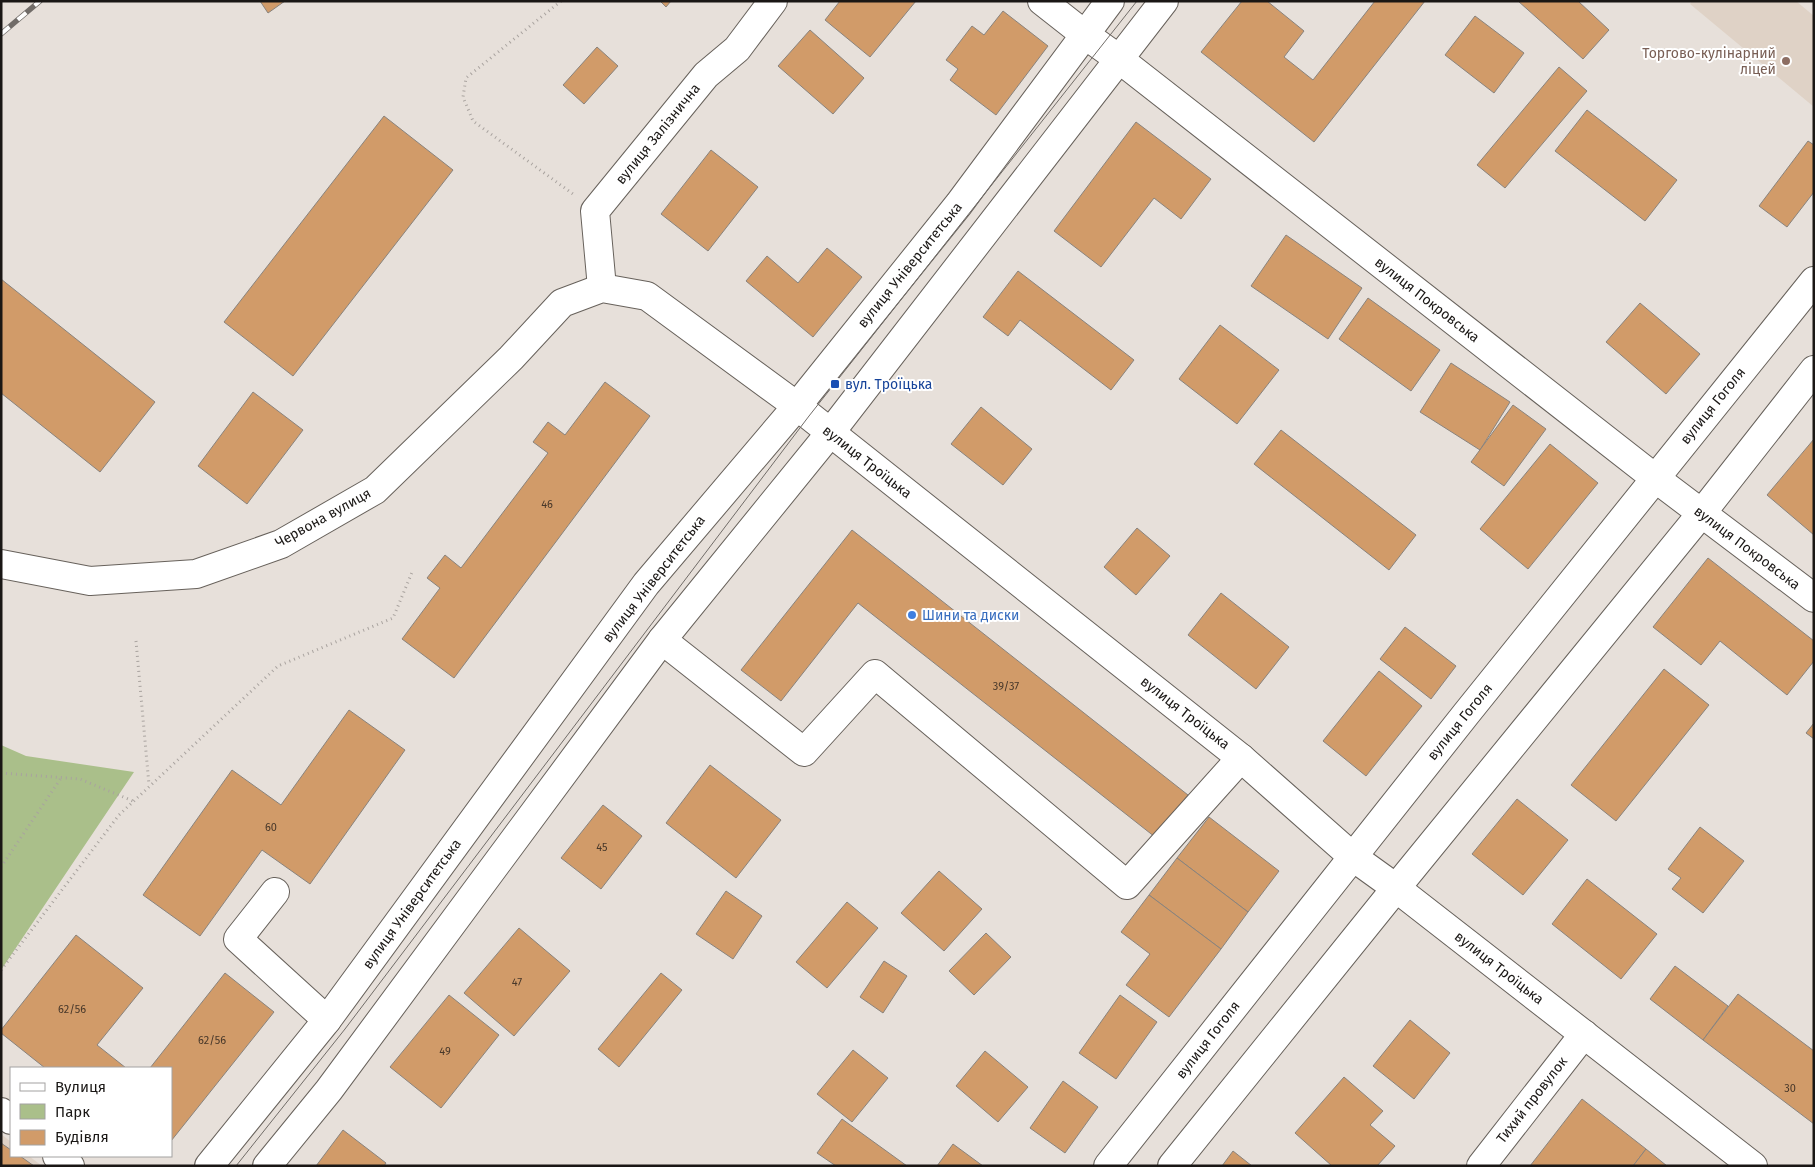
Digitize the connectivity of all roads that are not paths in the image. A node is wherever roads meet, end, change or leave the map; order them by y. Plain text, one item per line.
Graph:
1 (773, 1) edge
2 (1042, 1) edge
3 (1110, 1) edge
4 (1164, 1) edge
5 (1084, 34) junction
6 (1119, 59) junction
7 (1814, 281) edge
8 (602, 288) junction
9 (1814, 370) edge
10 (797, 406) junction
11 (830, 433) junction
12 (1655, 478) junction
13 (1701, 514) junction
14 (1, 564) edge
15 (1814, 598) edge
16 (662, 640) junction
17 (1241, 758) junction
18 (1353, 857) junction
19 (1396, 888) junction
20 (275, 892) dead end
21 (327, 1020) junction
22 (1584, 1034) junction
23 (58, 1157) edge
24 (70, 1166) edge
25 (209, 1166) edge
26 (267, 1166) edge
27 (1108, 1166) edge
28 (1172, 1166) edge
29 (1481, 1166) edge
30 (1753, 1166) edge

1 - 8 street, вулиця Залізнична
2 - 5 street, вулиця Покровська
3 - 5 street, вулиця Університетська
4 - 6 street
5 - 6 street, вулиця Покровська
5 - 10 street, вулиця Університетська
6 - 11 street
6 - 12 street, вулиця Покровська
7 - 12 street, вулиця Гоголя
8 - 10 street, вулиця Троїцька
8 - 14 street, Червона вулиця
9 - 13 street
10 - 11 street, вулиця Троїцька
10 - 21 street, вулиця Університетська
11 - 16 street
11 - 17 street, вулиця Троїцька
12 - 13 street, вулиця Покровська
12 - 18 street, вулиця Гоголя
13 - 15 street, вулиця Покровська
13 - 19 street
16 - 17 street
16 - 26 street
17 - 18 street, вулиця Троїцька
18 - 19 street, вулиця Троїцька
18 - 27 street, вулиця Гоголя
19 - 22 street, вулиця Троїцька
19 - 28 street
20 - 21 street
21 - 25 street, вулиця Університетська
22 - 29 street, Тихий провулок
22 - 30 street, вулиця Троїцька
23 - 24 street

